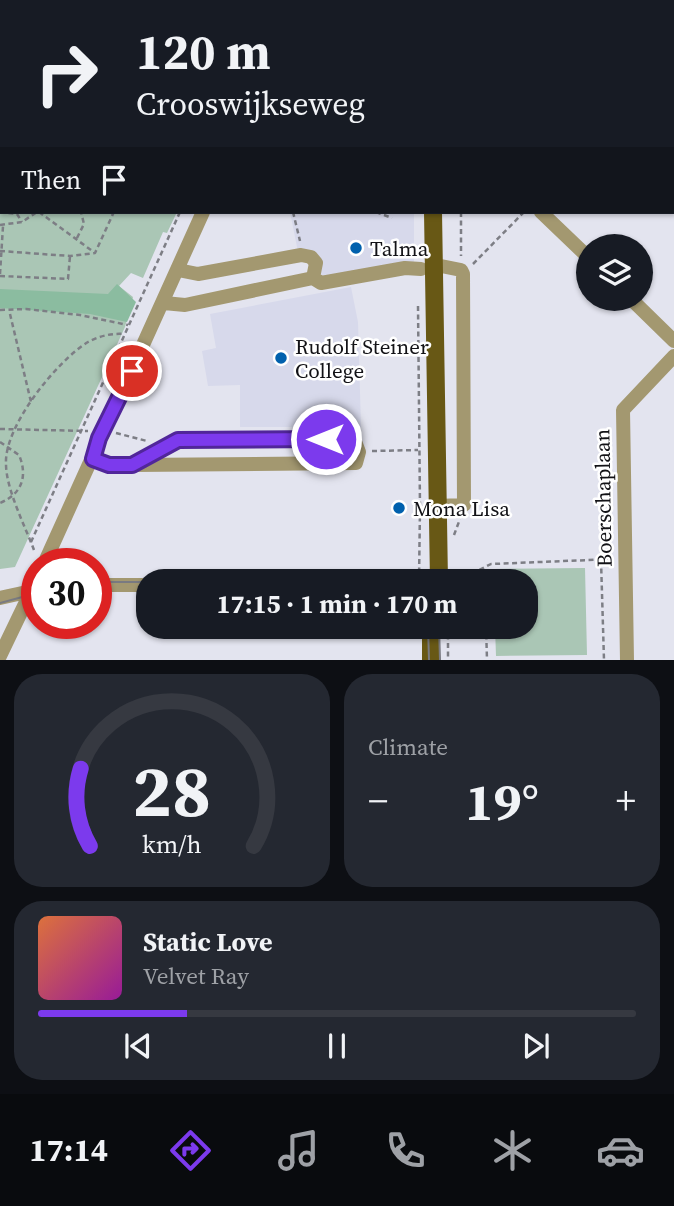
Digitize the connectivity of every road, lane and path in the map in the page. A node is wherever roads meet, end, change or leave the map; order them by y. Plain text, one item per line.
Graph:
1 (17, 214) edge
2 (35, 214) edge
3 (41, 214) edge
4 (82, 214) edge
5 (113, 214) edge
6 (179, 214) edge
7 (202, 214) edge
8 (293, 214) edge
9 (382, 214) edge
10 (433, 214) edge
11 (441, 214) edge
12 (461, 214) edge
13 (522, 214) edge
14 (543, 214) edge
15 (393, 218) dead end
16 (22, 222) junction
17 (1, 226) edge
18 (76, 239) junction
19 (576, 246) edge
20 (1, 251) edge
21 (95, 253) junction
22 (301, 255) junction
23 (70, 256) junction
24 (428, 267) junction
25 (178, 270) junction
26 (462, 272) junction
27 (0, 275) edge
28 (313, 278) junction
29 (164, 303) junction
30 (418, 303) dead end
31 (0, 310) edge
32 (643, 311) edge
33 (10, 312) junction
34 (129, 325) junction
35 (125, 334) junction
36 (674, 341) edge
37 (674, 356) edge
38 (32, 402) junction
39 (14, 428) junction
40 (0, 429) edge
41 (81, 430) junction
42 (102, 431) junction
43 (0, 442) edge
44 (7, 445) junction
45 (163, 447) junction
46 (359, 452) junction
47 (93, 459) junction
48 (132, 465) junction
49 (14, 495) junction
50 (0, 503) edge
51 (428, 506) junction
52 (31, 542) junction
53 (34, 548) edge
54 (45, 548) edge
55 (625, 559) junction
56 (601, 560) junction
57 (420, 569) edge
58 (428, 569) edge
59 (442, 569) edge
60 (482, 569) edge
61 (112, 585) edge
62 (136, 585) edge
63 (21, 591) edge
64 (0, 598) edge
65 (21, 615) edge
66 (430, 639) edge
67 (438, 639) edge
68 (448, 639) edge
69 (486, 639) edge
70 (0, 656) edge
71 (431, 660) edge
72 (438, 660) edge
73 (448, 660) edge
74 (487, 660) edge
75 (604, 660) edge
76 (627, 660) edge

1 - 16 path
2 - 16 path
3 - 18 path
4 - 18 path
5 - 21 path
6 - 34 path
7 - 25 street
8 - 22 path
9 - 15 path
10 - 24 main road
11 - 24 main road
12 - 26 path
13 - 26 path
14 - 19 street
16 - 17 path
17 - 20 path
18 - 21 path
20 - 23 path
20 - 27 path
21 - 23 path
22 - 25 street
22 - 28 street
23 - 27 path
24 - 26 street
24 - 28 street
24 - 51 main road
25 - 29 street
26 - 51 street
28 - 29 street
29 - 42 street
30 - 46 path
31 - 33 path
32 - 36 street
33 - 34 path
33 - 38 path
34 - 35 path
35 - 38 path
35 - 41 path
37 - 55 street, Boerschaplaan
38 - 39 path
39 - 40 path
39 - 41 path
39 - 44 path
41 - 42 path
41 - 52 path
42 - 45 path
42 - 47 street
43 - 44 path
44 - 49 path
44 - 49 path
45 - 46 street
45 - 48 street
46 - 48 street
47 - 48 street
47 - 54 street
49 - 50 path
49 - 52 path
51 - 57 path
51 - 58 main road
51 - 59 main road
52 - 53 path
55 - 56 path
55 - 76 street, Boerschaplaan
56 - 60 path
56 - 75 path
61 - 62 street
63 - 64 street
65 - 70 street
66 - 71 main road
67 - 72 main road
68 - 73 path
69 - 74 path

